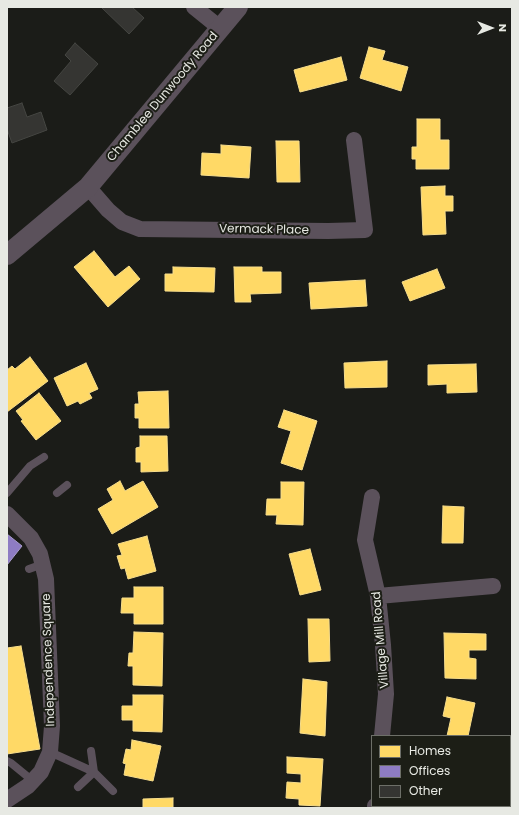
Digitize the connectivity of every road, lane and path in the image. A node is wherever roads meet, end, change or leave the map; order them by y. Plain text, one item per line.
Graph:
1 (194, 7) edge
2 (236, 8) edge
3 (220, 28) junction
4 (354, 140) dead end
5 (88, 187) junction
6 (7, 255) edge
7 (44, 457) dead end
8 (68, 485) dead end
9 (7, 493) edge
10 (57, 493) dead end
11 (372, 497) dead end
12 (7, 514) edge
13 (493, 586) dead end
14 (378, 596) junction
15 (382, 735) edge
16 (91, 750) dead end
17 (50, 752) junction
18 (7, 761) edge
19 (94, 772) junction
20 (33, 781) junction
21 (78, 787) dead end
22 (113, 791) dead end
23 (7, 800) edge

1 - 3 street
2 - 3 street, Chamblee Dunwoody Road
3 - 5 street, Chamblee Dunwoody Road
4 - 5 street, Vermack Place
5 - 6 street, Chamblee Dunwoody Road
7 - 9 lane
8 - 10 lane
11 - 14 street, Village Mill Road
12 - 17 street, Independence Square
13 - 14 street
14 - 15 street, Village Mill Road
16 - 19 lane
17 - 19 lane
17 - 20 street, Independence Square
18 - 20 lane
19 - 21 lane
19 - 22 lane
20 - 23 street, Independence Square

